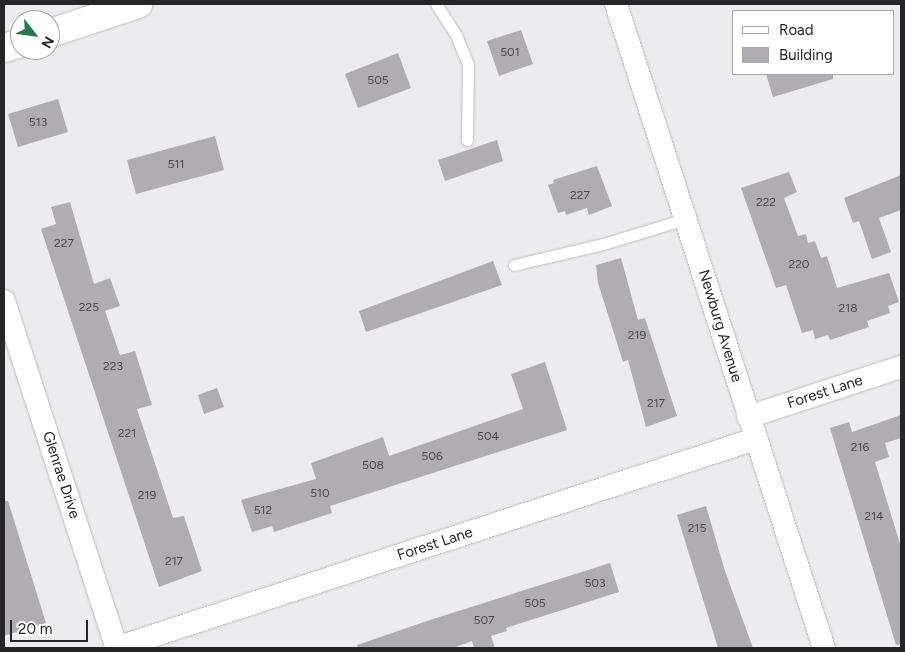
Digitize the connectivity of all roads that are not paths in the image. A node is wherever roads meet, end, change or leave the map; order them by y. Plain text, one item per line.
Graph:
1 (138, 4) edge
2 (436, 4) edge
3 (616, 4) edge
4 (60, 30) edge
5 (467, 140) dead end
6 (686, 219) junction
7 (514, 265) dead end
8 (4, 301) edge
9 (901, 367) edge
10 (748, 417) junction
11 (755, 439) junction
12 (117, 648) edge
13 (824, 648) edge

1 - 4 main road
2 - 5 lane
3 - 6 street, Newburg Avenue
6 - 7 lane
6 - 10 street, Newburg Avenue
8 - 12 street, Glenrae Drive
9 - 10 street, Forest Lane
10 - 11 street, Newburg Avenue
11 - 12 street, Forest Lane
11 - 13 street, Newburg Avenue

